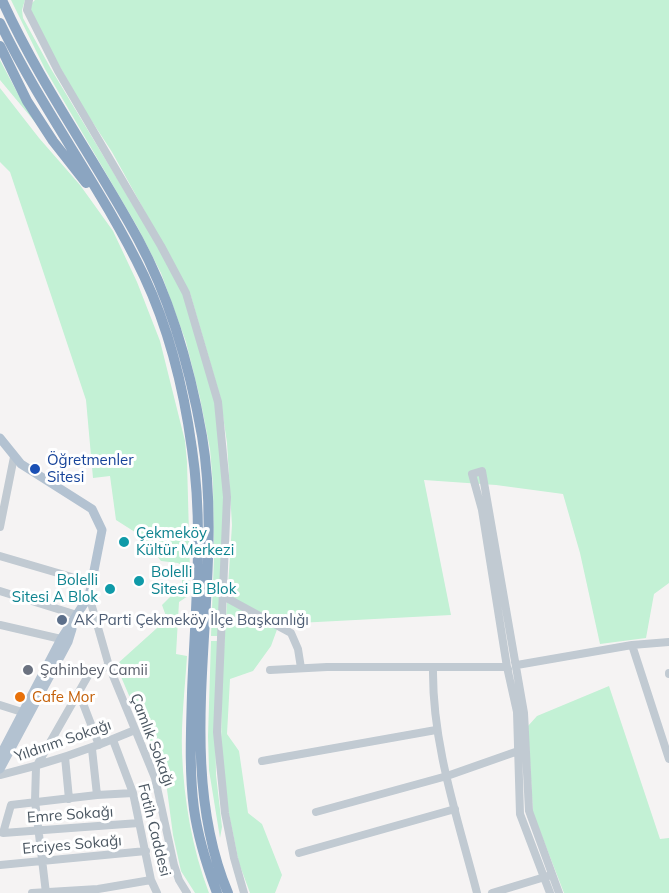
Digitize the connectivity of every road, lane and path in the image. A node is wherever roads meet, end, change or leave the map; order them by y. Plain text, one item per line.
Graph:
1 (2, 0) edge
2 (28, 0) edge
3 (0, 23) edge
4 (0, 46) edge
5 (114, 221) junction
6 (0, 438) edge
7 (4, 449) edge
8 (15, 457) junction
9 (0, 528) edge
10 (0, 556) edge
11 (92, 583) junction
12 (0, 591) edge
13 (89, 596) junction
14 (223, 596) junction
15 (77, 615) junction
16 (0, 625) edge
17 (61, 639) junction
18 (669, 642) edge
19 (632, 645) junction
20 (517, 665) junction
21 (109, 666) junction
22 (507, 667) junction
23 (433, 668) junction
24 (301, 669) junction
25 (270, 670) dead end
26 (79, 693) junction
27 (0, 705) edge
28 (22, 712) junction
29 (135, 730) junction
30 (436, 730) junction
31 (113, 740) junction
32 (95, 747) junction
33 (522, 749) junction
34 (0, 756) edge
35 (65, 757) junction
36 (669, 759) edge
37 (262, 761) dead end
38 (36, 767) junction
39 (0, 769) edge
40 (0, 775) edge
41 (447, 776) junction
42 (133, 793) junction
43 (97, 795) junction
44 (69, 799) junction
45 (35, 801) junction
46 (455, 809) junction
47 (316, 812) dead end
48 (139, 823) junction
49 (39, 831) junction
50 (146, 852) junction
51 (299, 853) dead end
52 (42, 862) junction
53 (0, 864) edge
54 (548, 876) junction
55 (151, 880) junction
56 (32, 893) edge
57 (46, 893) edge
58 (157, 893) edge
59 (187, 893) edge
60 (217, 893) edge
61 (228, 893) edge
62 (244, 893) edge
63 (477, 893) edge
64 (492, 893) edge
65 (550, 893) edge
66 (559, 893) edge

1 - 61 highway
2 - 14 street
3 - 5 highway
4 - 5 highway
5 - 60 highway
6 - 7 main road
7 - 8 main road
8 - 9 street
8 - 11 main road
10 - 11 street
11 - 13 main road
12 - 15 street
13 - 15 main road
13 - 21 street, Çamlık Sokağı
14 - 24 street
14 - 62 street
15 - 17 main road
15 - 39 main road
16 - 17 street
17 - 28 main road
18 - 19 street
19 - 20 street
19 - 36 street
20 - 22 street
20 - 22 street
20 - 33 street
21 - 26 street
21 - 29 street, Çamlık Sokağı
22 - 23 street
22 - 33 street
23 - 24 street
23 - 30 street
24 - 25 street
26 - 32 street
26 - 38 street
27 - 28 street
28 - 34 main road
29 - 31 street, Yıldırım Sokağı
29 - 59 street, Çamlık Sokağı
30 - 37 street
30 - 41 street
31 - 32 street, Yıldırım Sokağı
31 - 42 street, Fatih Caddesi
32 - 35 street, Yıldırım Sokağı
32 - 43 street
33 - 41 street
33 - 54 street
35 - 38 street, Yıldırım Sokağı
35 - 44 street
38 - 40 street, Yıldırım Sokağı
38 - 45 street
41 - 46 street
41 - 47 street
42 - 43 street
42 - 48 street, Fatih Caddesi
43 - 44 street
44 - 45 street
45 - 49 street
45 - 49 street, Emre Sokağı
46 - 51 street
46 - 63 street
48 - 49 street, Emre Sokağı
48 - 50 street, Fatih Caddesi
49 - 52 street
50 - 52 street, Erciyes Sokağı
50 - 55 street, Fatih Caddesi
52 - 53 street, Erciyes Sokağı
52 - 57 street
54 - 64 street
54 - 65 street
54 - 66 street
55 - 57 street
55 - 58 street, Fatih Caddesi
56 - 57 street

